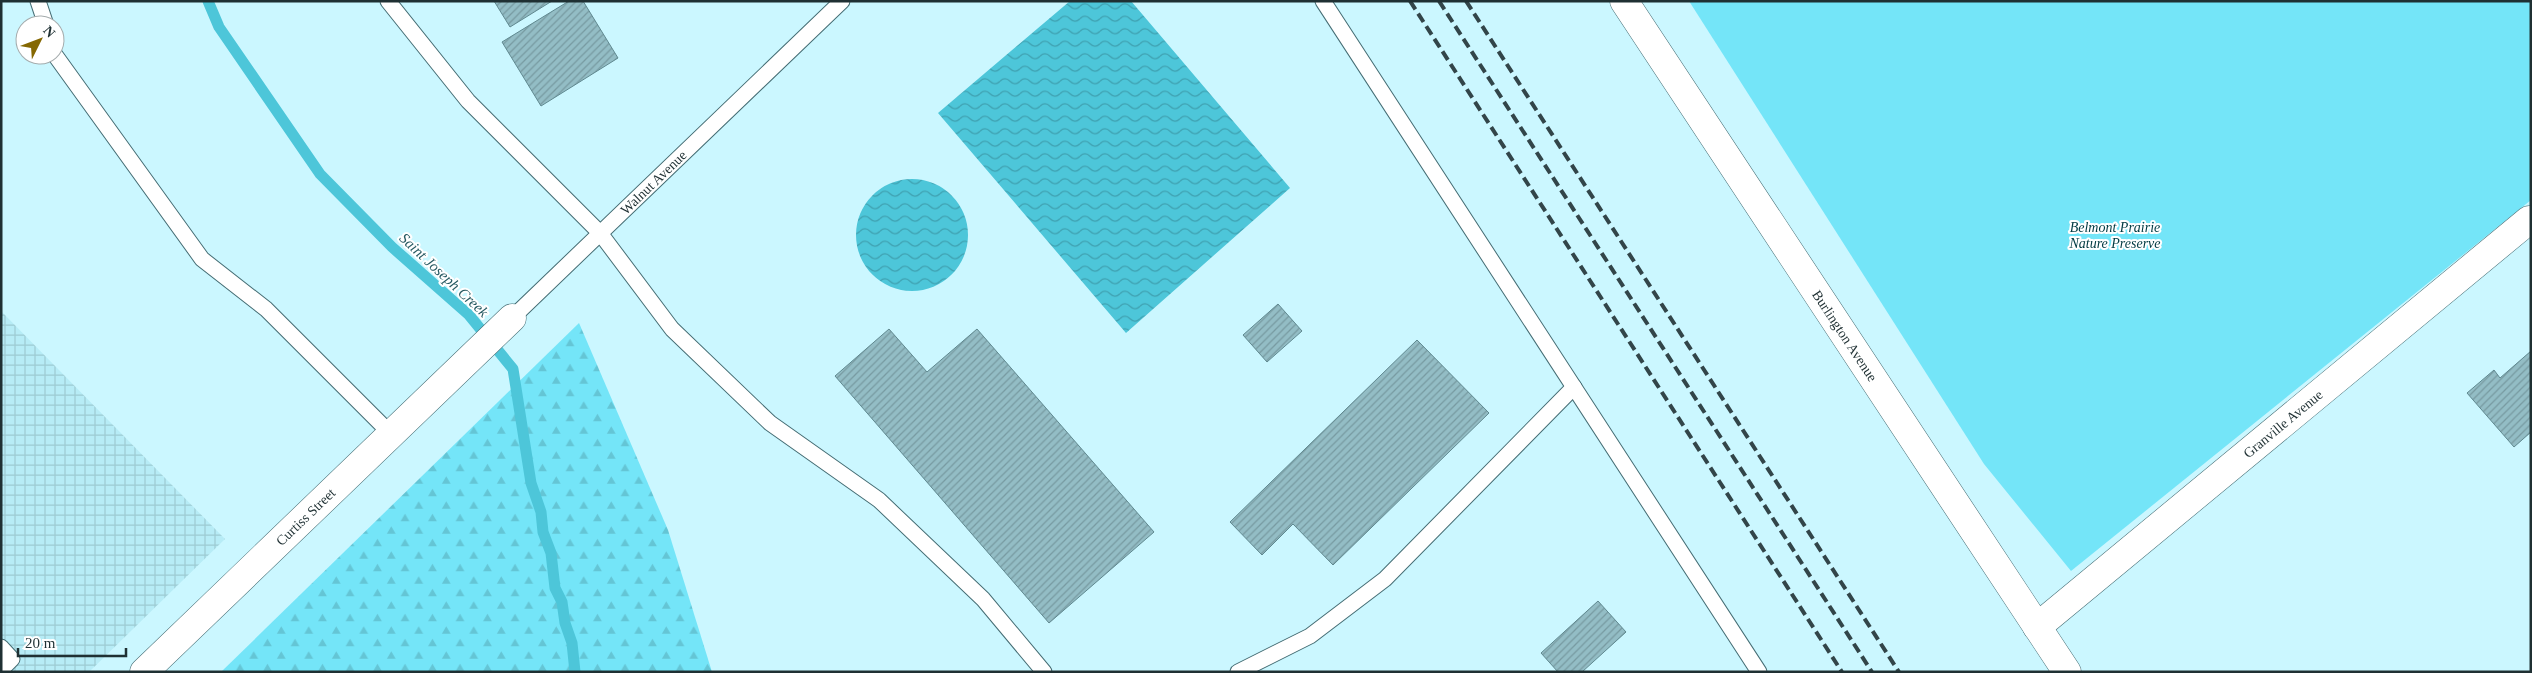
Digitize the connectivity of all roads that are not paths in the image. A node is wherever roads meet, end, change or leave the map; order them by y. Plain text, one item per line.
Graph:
1 (38, 1) edge
2 (388, 1) edge
3 (842, 1) edge
4 (1324, 1) edge
5 (1624, 1) edge
6 (43, 15) edge
7 (62, 65) edge
8 (2529, 220) dead end
9 (600, 233) junction
10 (512, 318) joint
11 (466, 363) joint
12 (1574, 387) junction
13 (392, 434) junction
14 (2037, 628) junction
15 (1, 647) edge
16 (1, 670) edge
17 (144, 672) edge
18 (1044, 672) edge
19 (1238, 672) edge
20 (1759, 672) edge
21 (2067, 672) edge

1 - 6 lane
2 - 9 lane
3 - 9 lane, Walnut Avenue
4 - 12 lane
5 - 14 street, Burlington Avenue
7 - 13 lane
8 - 14 street, Granville Avenue
9 - 10 lane, Walnut Avenue
9 - 18 lane
10 - 11 street, Walnut Avenue
11 - 13 street, Curtiss Street
12 - 19 lane
12 - 20 lane
13 - 17 street, Curtiss Street
14 - 21 street, Burlington Avenue
15 - 16 lane

